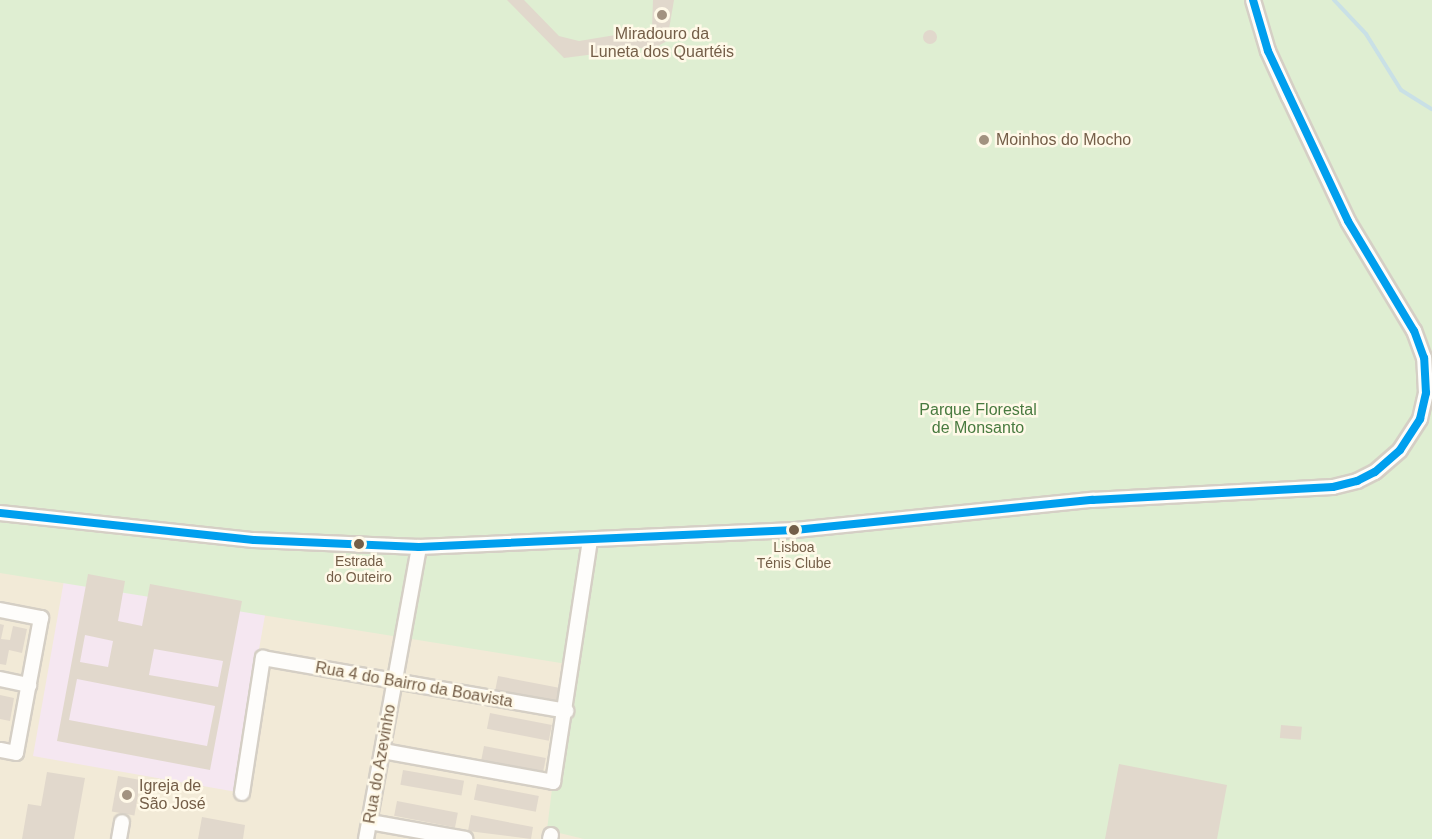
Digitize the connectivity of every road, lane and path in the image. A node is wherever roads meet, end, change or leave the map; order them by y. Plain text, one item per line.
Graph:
1 (1253, 0) edge
2 (0, 513) edge
3 (590, 540) junction
4 (419, 547) junction
5 (0, 610) edge
6 (0, 680) edge
7 (395, 683) junction
8 (29, 685) junction
9 (566, 711) junction
10 (0, 750) edge
11 (383, 751) junction
12 (242, 794) dead end
13 (122, 822) dead end
14 (370, 822) junction
15 (119, 839) edge
16 (366, 839) edge
17 (465, 839) edge

1 - 3 street
2 - 4 street
3 - 4 street
3 - 9 street
4 - 7 street, Rua do Azevinho
5 - 8 street
6 - 8 street
7 - 9 street, Rua 4 do Bairro da Boavista
7 - 11 street, Rua do Azevinho
7 - 12 street, Rua 4 do Bairro da Boavista
8 - 10 street
9 - 11 street
11 - 14 street, Rua do Azevinho
13 - 15 street
14 - 16 street, Rua do Azevinho
14 - 17 street

